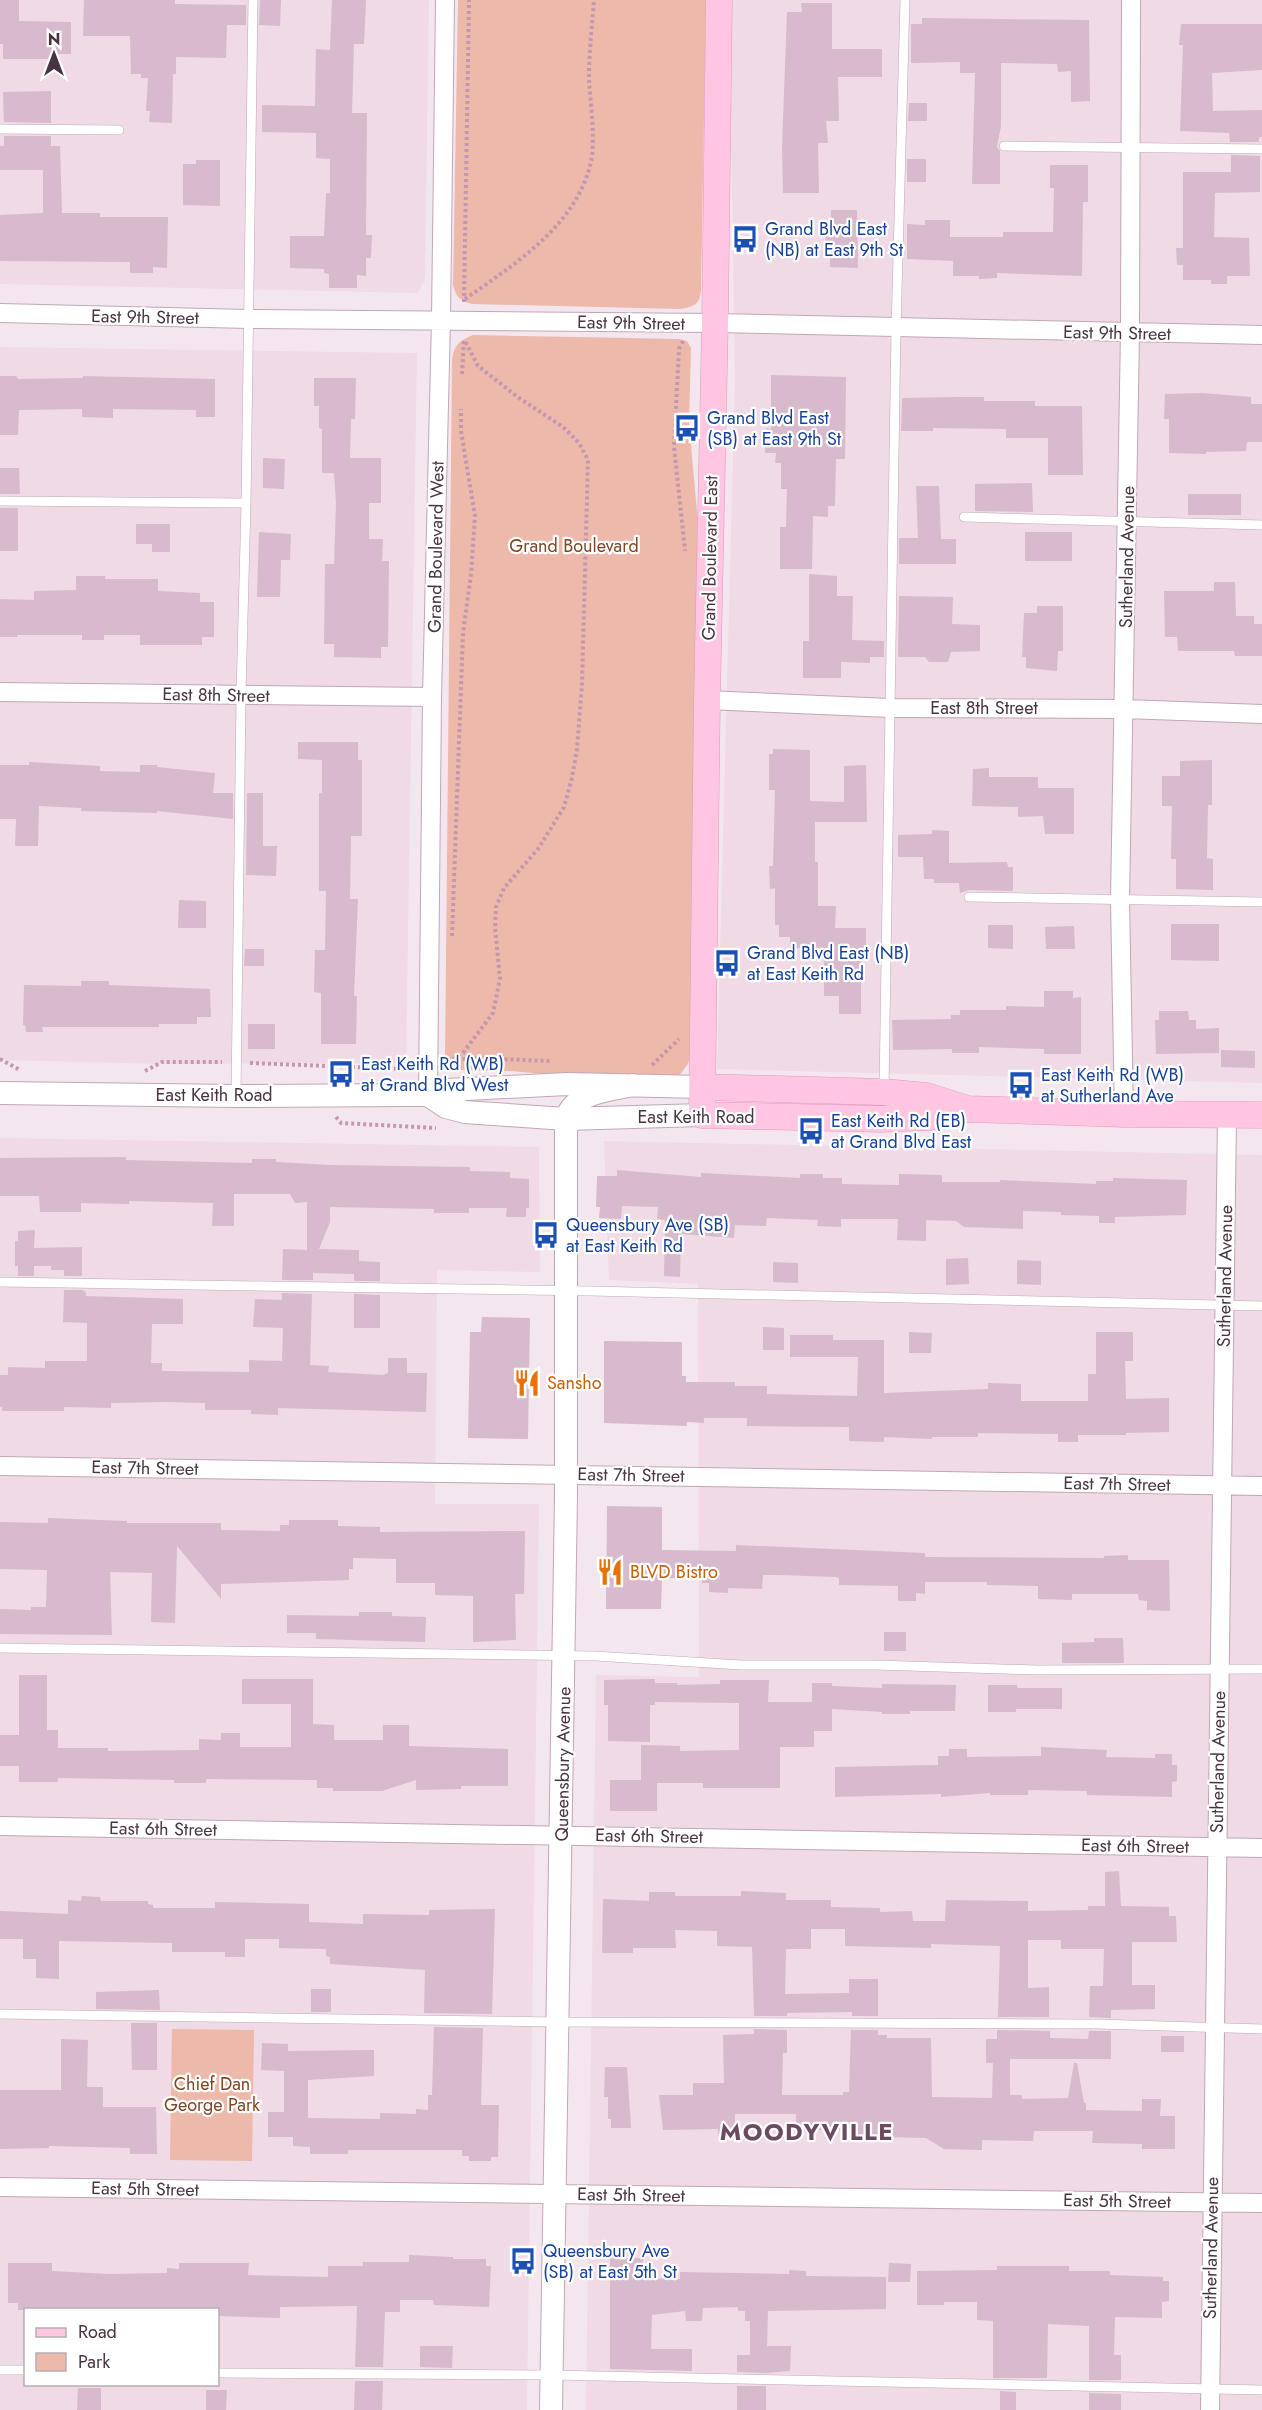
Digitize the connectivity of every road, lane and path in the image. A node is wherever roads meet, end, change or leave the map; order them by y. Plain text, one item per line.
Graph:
1 (253, 0) edge
2 (445, 0) edge
3 (469, 0) edge
4 (594, 0) edge
5 (719, 0) edge
6 (904, 0) edge
7 (1131, 0) edge
8 (0, 129) edge
9 (119, 130) dead end
10 (1004, 146) dead end
11 (1132, 147) junction
12 (1262, 149) edge
13 (0, 314) edge
14 (249, 319) junction
15 (441, 320) junction
16 (715, 323) junction
17 (896, 328) junction
18 (1130, 333) junction
19 (1262, 335) edge
20 (462, 375) dead end
21 (461, 398) dead end
22 (0, 501) edge
23 (246, 503) junction
24 (964, 516) dead end
25 (1127, 521) junction
26 (1262, 525) edge
27 (0, 692) edge
28 (241, 695) junction
29 (432, 697) junction
30 (707, 700) junction
31 (890, 708) junction
32 (1125, 709) junction
33 (1262, 714) edge
34 (969, 897) dead end
35 (1120, 900) junction
36 (1262, 902) edge
37 (451, 944) dead end
38 (680, 1039) dead end
39 (449, 1051) dead end
40 (0, 1059) edge
41 (224, 1062) dead end
42 (244, 1062) dead end
43 (416, 1063) dead end
44 (648, 1069) dead end
45 (21, 1070) dead end
46 (135, 1071) dead end
47 (633, 1085) junction
48 (518, 1086) junction
49 (703, 1087) junction
50 (884, 1092) junction
51 (0, 1093) edge
52 (428, 1095) junction
53 (236, 1096) junction
54 (968, 1109) junction
55 (1124, 1114) junction
56 (1227, 1114) junction
57 (702, 1115) junction
58 (1262, 1115) edge
59 (566, 1119) junction
60 (340, 1123) dead end
61 (405, 1127) dead end
62 (0, 1282) edge
63 (567, 1291) junction
64 (1225, 1305) junction
65 (1262, 1306) edge
66 (0, 1466) edge
67 (566, 1474) junction
68 (1221, 1485) junction
69 (1262, 1486) edge
70 (0, 1648) edge
71 (564, 1656) junction
72 (1220, 1668) junction
73 (1262, 1669) edge
74 (0, 1826) edge
75 (562, 1835) junction
76 (1217, 1847) junction
77 (1262, 1848) edge
78 (0, 2014) edge
79 (558, 2022) junction
80 (1214, 2028) junction
81 (1262, 2030) edge
82 (0, 2187) edge
83 (556, 2194) junction
84 (1212, 2202) junction
85 (1262, 2203) edge
86 (0, 2370) edge
87 (24, 2370) edge
88 (219, 2373) edge
89 (552, 2375) junction
90 (1210, 2388) junction
91 (1262, 2390) edge
92 (552, 2410) edge
93 (1210, 2410) edge

1 - 14 lane
2 - 15 street, Grand Boulevard West
3 - 4 path
5 - 16 main road, Grand Boulevard East
6 - 17 lane
7 - 11 street, Sutherland Avenue
8 - 9 lane
10 - 11 lane
11 - 12 lane
11 - 18 street, Sutherland Avenue
13 - 14 street, East 9th Street
14 - 15 street, East 9th Street
14 - 23 lane
15 - 16 street, East 9th Street
15 - 29 street, Grand Boulevard West
16 - 17 street, East 9th Street
16 - 30 main road, Grand Boulevard East
17 - 18 street, East 9th Street
17 - 31 lane
18 - 19 street, East 9th Street
18 - 25 street, Sutherland Avenue
20 - 39 path
21 - 37 path
22 - 23 lane
23 - 28 lane
24 - 25 lane
25 - 26 lane
25 - 32 street, Sutherland Avenue
27 - 28 street, East 8th Street
28 - 29 street, East 8th Street
28 - 53 lane
29 - 52 street, Grand Boulevard West
30 - 31 street, East 8th Street
30 - 49 main road, Grand Boulevard East
31 - 32 street, East 8th Street
31 - 50 lane
32 - 33 street, East 8th Street
32 - 35 street, Sutherland Avenue
34 - 35 lane
35 - 36 lane
35 - 55 street, Sutherland Avenue
38 - 44 path
40 - 45 path
41 - 46 path
42 - 43 path
47 - 48 street, East Keith Road
47 - 49 street, East Keith Road
47 - 59 street
48 - 52 street, East Keith Road
48 - 59 street
49 - 50 main road, East Keith Road
49 - 57 main road, Grand Boulevard East
50 - 54 main road, East Keith Road
51 - 53 street, East Keith Road
52 - 53 street, East Keith Road
52 - 59 street, East Keith Road
54 - 55 main road, East Keith Road
54 - 57 main road, East Keith Road
55 - 56 main road, East Keith Road
56 - 58 main road, East Keith Road
56 - 64 street, Sutherland Avenue
57 - 59 street, East Keith Road
59 - 63 street, Queensbury Avenue
60 - 61 path
62 - 63 lane
63 - 64 lane
63 - 67 street, Queensbury Avenue
64 - 65 lane
64 - 68 street, Sutherland Avenue
66 - 67 street, East 7th Street
67 - 68 street, East 7th Street
67 - 71 street, Queensbury Avenue
68 - 69 street, East 7th Street
68 - 72 street, Sutherland Avenue
70 - 71 lane
71 - 72 lane
71 - 75 street, Queensbury Avenue
72 - 73 lane
72 - 76 street, Sutherland Avenue
74 - 75 street, East 6th Street
75 - 76 street, East 6th Street
75 - 79 street, Queensbury Avenue
76 - 77 street, East 6th Street
76 - 80 street, Sutherland Avenue
78 - 79 lane
79 - 80 lane
79 - 83 street, Queensbury Avenue
80 - 81 lane
80 - 84 street, Sutherland Avenue
82 - 83 street, East 5th Street
83 - 84 street, East 5th Street
83 - 89 street, Queensbury Avenue
84 - 85 street, East 5th Street
84 - 90 street, Sutherland Avenue
86 - 87 lane
88 - 89 lane
89 - 90 lane
89 - 92 street, Queensbury Avenue
90 - 91 lane
90 - 93 street, Sutherland Avenue

